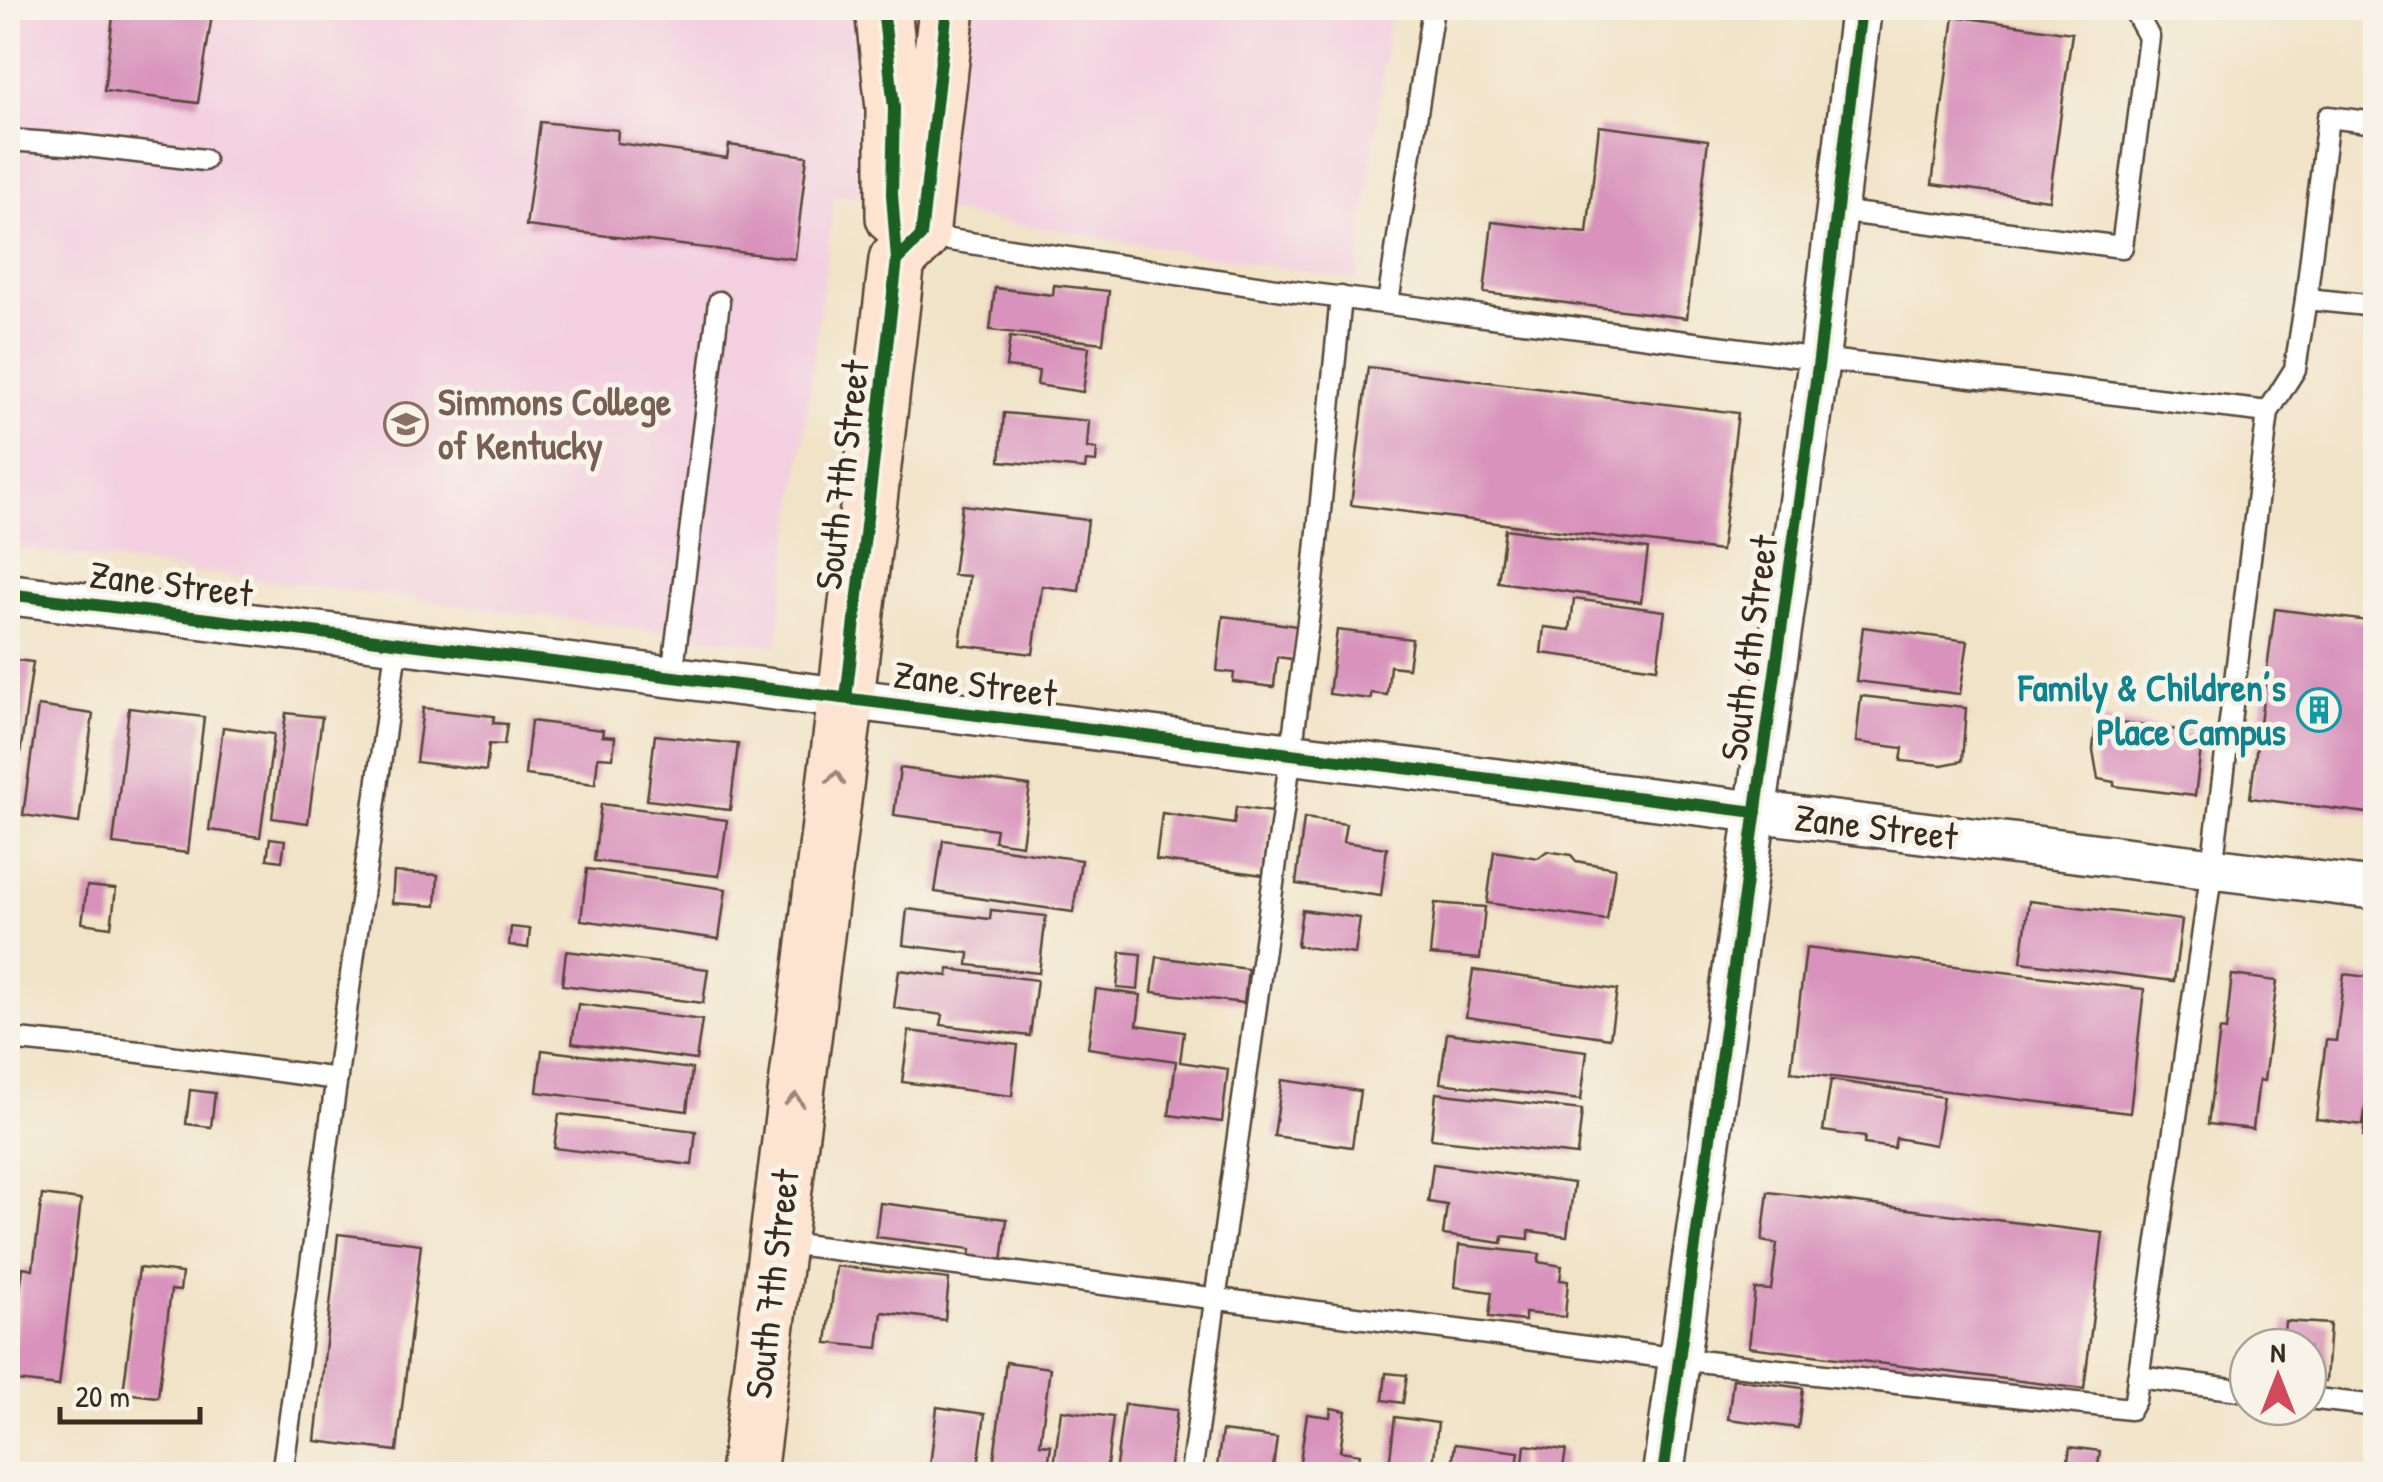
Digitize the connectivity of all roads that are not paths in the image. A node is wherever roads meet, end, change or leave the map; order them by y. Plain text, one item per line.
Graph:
1 (882, 8) edge
2 (947, 8) edge
3 (1433, 8) edge
4 (1861, 8) edge
5 (2133, 8) edge
6 (2376, 123) edge
7 (8, 140) edge
8 (204, 160) dead end
9 (1838, 211) junction
10 (909, 248) junction
11 (1342, 297) junction
12 (2306, 299) junction
13 (719, 302) dead end
14 (1388, 303) junction
15 (2376, 306) edge
16 (1819, 359) junction
17 (2268, 412) junction
18 (8, 594) edge
19 (397, 642) junction
20 (672, 676) junction
21 (846, 698) junction
22 (1291, 754) junction
23 (1756, 812) junction
24 (2212, 868) junction
25 (2376, 889) edge
26 (8, 1039) edge
27 (336, 1080) junction
28 (778, 1242) junction
29 (1214, 1297) junction
30 (1680, 1359) junction
31 (2138, 1377) junction
32 (2228, 1388) edge
33 (2328, 1400) edge
34 (2376, 1406) edge
35 (282, 1474) edge
36 (748, 1474) edge
37 (1191, 1474) edge
38 (1663, 1474) edge

1 - 10 street, South 7th Street
2 - 10 street, South 7th Street
3 - 14 lane
4 - 9 street, South 6th Street
5 - 9 lane
6 - 12 lane
7 - 8 lane
9 - 16 street, South 6th Street
10 - 11 lane
10 - 21 street, South 7th Street
11 - 14 lane
11 - 22 lane
12 - 15 lane
12 - 17 lane
13 - 20 lane
14 - 16 lane
16 - 17 lane
16 - 23 street, South 6th Street
17 - 24 lane
18 - 19 street, Zane Street
19 - 20 street, Zane Street
19 - 27 lane
20 - 21 street, Zane Street
21 - 22 street, Zane Street
28 -> 21 street, South 7th Street
22 - 23 street, Zane Street
22 - 29 lane
23 - 24 street, Zane Street
23 - 30 street, South 6th Street
24 - 25 street, Zane Street
24 - 31 lane
26 - 27 lane
27 - 35 lane
28 - 29 lane
28 - 36 street, South 7th Street
29 - 30 lane
29 - 37 lane
30 - 31 lane
30 - 38 street, South 6th Street
31 - 32 lane
33 - 34 lane

